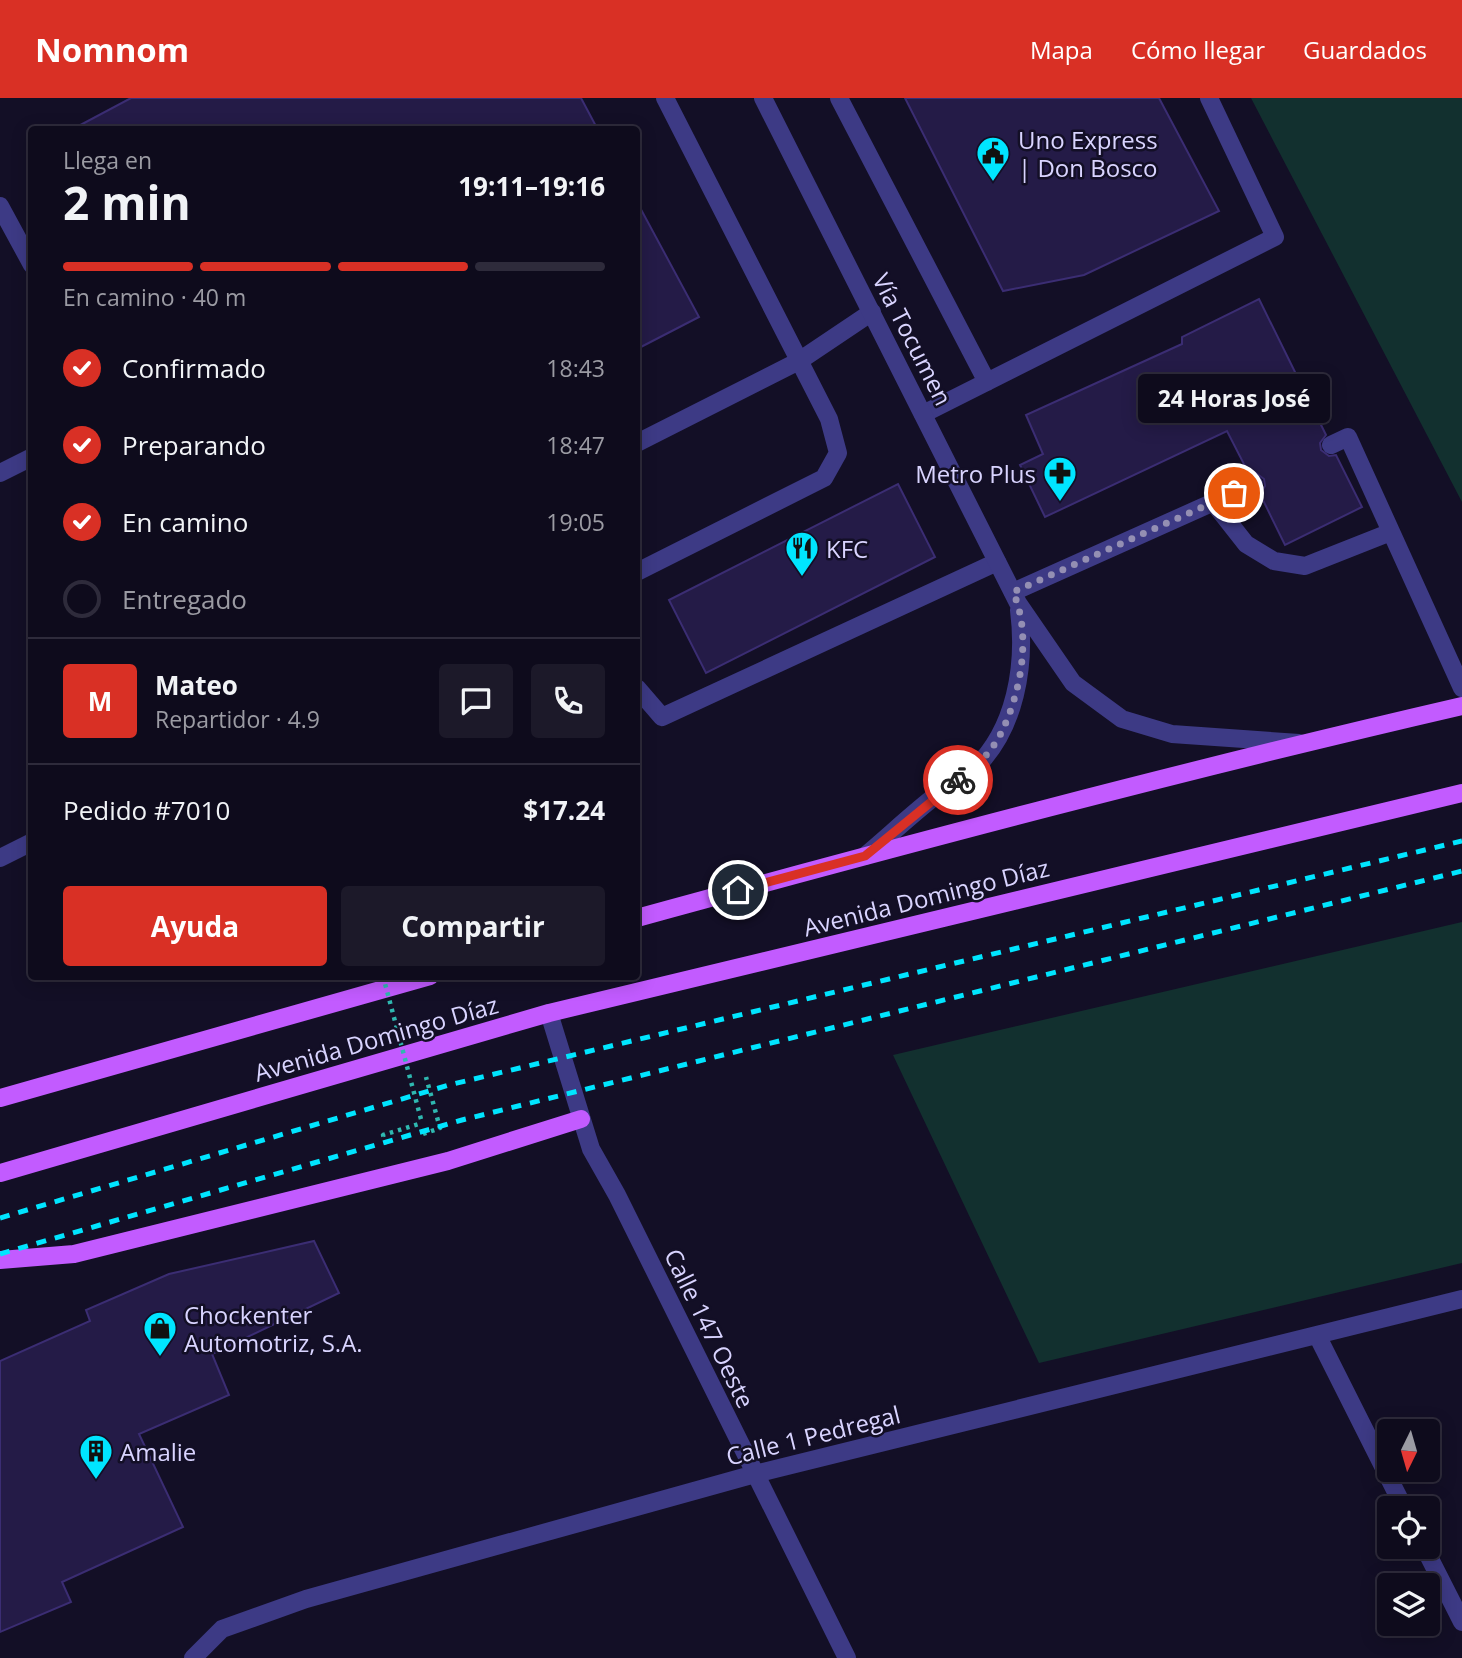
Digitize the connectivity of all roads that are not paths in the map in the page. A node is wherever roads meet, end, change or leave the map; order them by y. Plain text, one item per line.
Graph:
1 (665, 98) edge
2 (763, 98) edge
3 (839, 98) edge
4 (1209, 98) edge
5 (0, 206) edge
6 (28, 257) edge
7 (872, 312) junction
8 (799, 361) junction
9 (987, 382) junction
10 (923, 414) junction
11 (640, 441) edge
12 (1331, 444) dead end
13 (28, 459) edge
14 (0, 473) edge
15 (1254, 484) dead end
16 (1213, 502) junction
17 (1391, 532) junction
18 (997, 562) junction
19 (640, 570) edge
20 (1016, 597) junction
21 (1462, 688) edge
22 (640, 692) edge
23 (1462, 706) edge
24 (1302, 743) junction
25 (1462, 793) edge
26 (28, 844) edge
27 (865, 856) junction
28 (0, 858) edge
29 (640, 917) edge
30 (415, 980) edge
31 (549, 1013) junction
32 (0, 1098) edge
33 (581, 1119) junction
34 (0, 1173) edge
35 (0, 1260) edge
36 (1462, 1299) edge
37 (1317, 1335) junction
38 (755, 1474) junction
39 (1399, 1496) edge
40 (1430, 1559) edge
41 (1462, 1622) edge
42 (193, 1658) edge
43 (846, 1658) edge

1 - 8 street
2 - 7 street, Vía Tocumen
3 - 9 street
4 - 9 street
5 - 6 street
7 - 8 street
7 - 10 street, Vía Tocumen
8 - 11 street
8 - 19 street
9 - 10 street
10 - 18 street, Vía Tocumen
12 - 17 street
13 - 14 street
15 - 16 street
16 - 17 street
16 - 20 street
17 - 21 street
18 - 20 street, Vía Tocumen
18 - 22 street
20 - 24 street
20 - 27 street
23 - 24 main road
24 - 27 main road
25 - 31 main road, Avenida Domingo Díaz
26 - 28 street
27 - 29 main road
30 - 32 main road, Avenida Domingo Díaz
31 - 33 street, Calle 147 Oeste
31 - 34 main road, Avenida Domingo Díaz
33 - 35 main road
33 - 38 street, Calle 147 Oeste
36 - 37 street, Calle 1 Pedregal
37 - 38 street, Calle 1 Pedregal
37 - 39 street
38 - 42 street, Calle 1 Pedregal
38 - 43 street, Calle 147 Oeste
40 - 41 street

